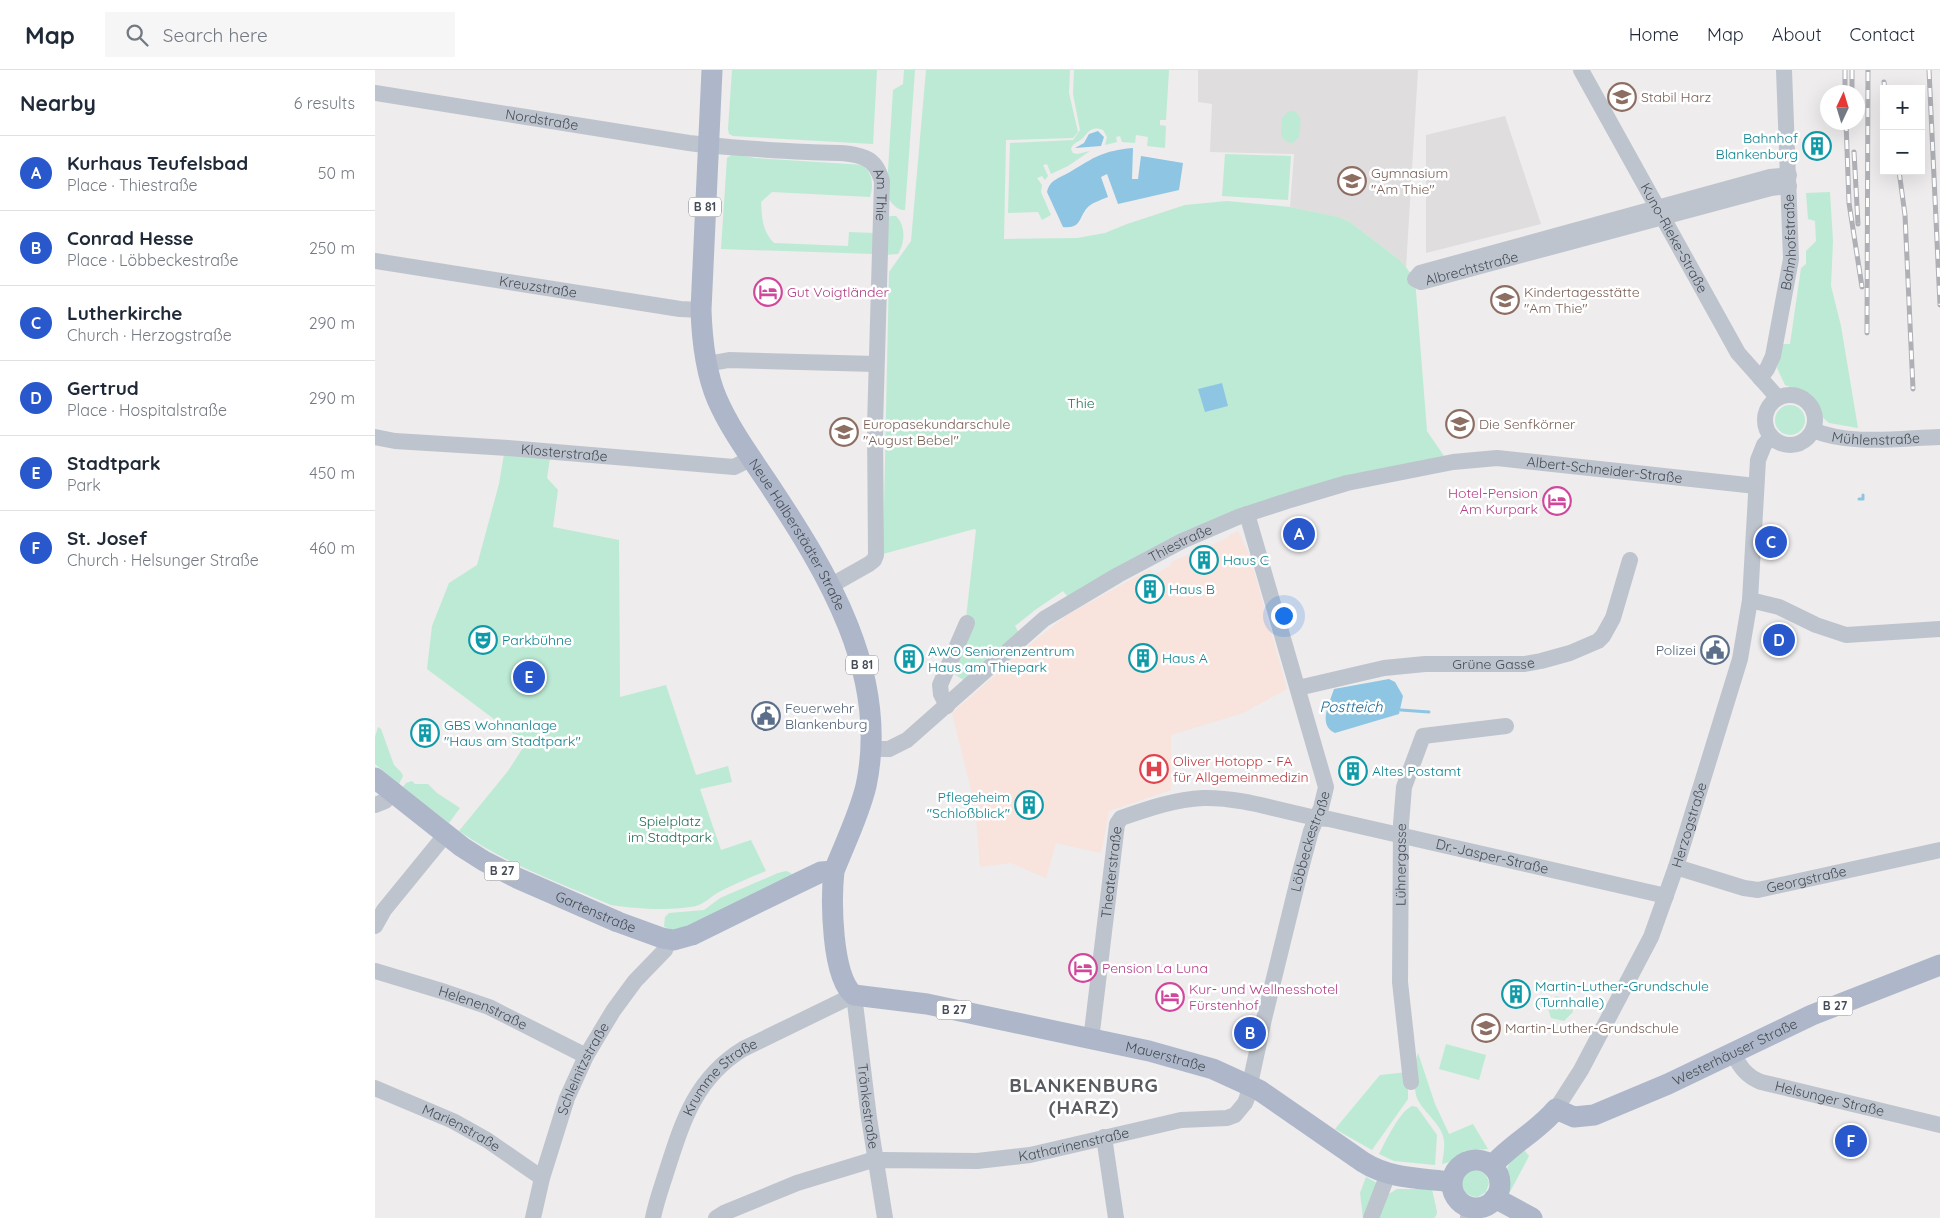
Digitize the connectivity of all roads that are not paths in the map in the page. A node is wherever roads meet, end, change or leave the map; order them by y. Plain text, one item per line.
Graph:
1 (712, 70) edge
2 (1581, 70) edge
3 (1784, 70) edge
4 (375, 93) edge
5 (709, 145) junction
6 (1789, 180) junction
7 (1661, 212) junction
8 (375, 261) edge
9 (701, 310) junction
10 (707, 364) junction
11 (876, 364) junction
12 (1760, 378) junction
13 (1778, 398) junction
14 (1813, 430) junction
15 (375, 437) edge
16 (1771, 437) junction
17 (1940, 437) edge
18 (752, 458) junction
19 (1453, 462) joint
20 (1756, 486) junction
21 (1247, 514) junction
22 (1630, 560) dead end
23 (830, 586) junction
24 (1750, 600) junction
25 (967, 623) dead end
26 (1940, 629) edge
27 (1298, 688) junction
28 (947, 706) junction
29 (1506, 726) dead end
30 (872, 749) junction
31 (375, 778) edge
32 (393, 793) junction
33 (375, 805) edge
34 (1317, 818) junction
35 (446, 834) junction
36 (1401, 835) junction
37 (1940, 850) edge
38 (1676, 866) junction
39 (834, 871) junction
40 (1666, 896) junction
41 (375, 926) edge
42 (669, 940) junction
43 (1940, 966) edge
44 (375, 972) edge
45 (854, 995) junction
46 (1091, 1040) junction
47 (1733, 1053) junction
48 (586, 1056) junction
49 (1411, 1082) dead end
50 (1249, 1084) junction
51 (375, 1088) edge
52 (1557, 1109) junction
53 (1940, 1125) edge
54 (1104, 1137) junction
55 (876, 1160) junction
56 (1492, 1166) junction
57 (1388, 1174) junction
58 (543, 1178) junction
59 (1451, 1182) junction
60 (1495, 1198) junction
61 (1469, 1212) edge
62 (533, 1218) edge
63 (653, 1218) edge
64 (716, 1218) edge
65 (885, 1218) edge
66 (1116, 1218) edge
67 (1371, 1218) edge
68 (1532, 1218) edge

1 - 5 main road, Neue Halberstädter Straße / B 81
2 - 7 street, Kuno-Rieke-Straße
3 - 6 street, Bahnhofstraße
4 - 5 street, Nordstraße
5 - 9 main road, Neue Halberstädter Straße / B 81
5 - 11 street, Am Thie
6 - 7 street, Albrechtstraße
6 - 12 street, Bahnhofstraße
7 - 7 street, Albrechtstraße
7 - 12 street, Kuno-Rieke-Straße
8 - 9 street, Kreuzstraße
9 - 10 main road, Neue Halberstädter Straße / B 81
10 - 11 street
10 - 18 main road, Neue Halberstädter Straße / B 81
11 - 23 street, Am Thie
12 - 13 street, Kuno-Rieke-Straße
13 - 14 street
13 - 16 street
14 - 16 street
14 - 17 street, Mühlenstraße
15 - 18 street, Klosterstraße
16 - 20 street, Herzogstraße
18 - 23 main road, Neue Halberstädter Straße / B 81
19 - 20 street, Albert-Schneider-Straße
19 - 21 street, Thiestraße
20 - 24 street, Herzogstraße
21 - 27 street, Löbbeckestraße
21 - 28 street, Thiestraße
22 - 27 street, Grüne Gasse
23 - 30 main road, Neue Halberstädter Straße / B 81
24 - 26 street
24 - 38 street, Herzogstraße
25 - 28 street
27 - 34 street, Löbbeckestraße
28 - 30 street, Thiestraße
29 - 36 street, Lühnergasse
30 - 39 main road, Neue Halberstädter Straße / B 81
31 - 32 main road, Gartenstraße / B 27
32 - 33 street
32 - 35 main road, Gartenstraße / B 27
34 - 36 street, Dr.-Jasper-Straße
34 - 46 street, Theaterstraße
34 - 50 street, Löbbeckestraße
35 - 41 street
35 - 42 main road, Gartenstraße / B 27
36 - 40 street, Dr.-Jasper-Straße
36 - 49 street, Lühnergasse
37 - 38 street, Georgstraße
38 - 40 street, Herzogstraße
39 - 42 main road
39 - 45 main road, Neue Halberstädter Straße
40 - 52 street, Herzogstraße
42 - 48 street, Schleinitzstraße
43 - 47 main road, Westerhäuser Straße / B 27
44 - 48 street, Helenenstraße
45 - 46 main road, Mauerstraße / B 27
45 - 55 street, Tränkestraße
45 - 63 street, Krumme Straße
46 - 50 main road, Mauerstraße / B 27
47 - 52 main road, Westerhäuser Straße / B 27
47 - 53 street, Helsunger Straße
48 - 58 street, Schleinitzstraße
50 - 54 street, Katharinenstraße
50 - 57 main road, Mauerstraße / B 27
51 - 58 street, Marienstraße
52 - 56 main road, Herzogstraße
54 - 55 street, Katharinenstraße
54 - 66 street
55 - 64 street, Katharinenstraße
55 - 65 street, Tränkestraße
56 - 59 main road
56 - 60 main road
57 - 59 main road, Mauerstraße / B 27
57 - 67 street
58 - 62 street, Schleinitzstraße
59 - 61 main road
60 - 61 main road
60 - 68 main road

